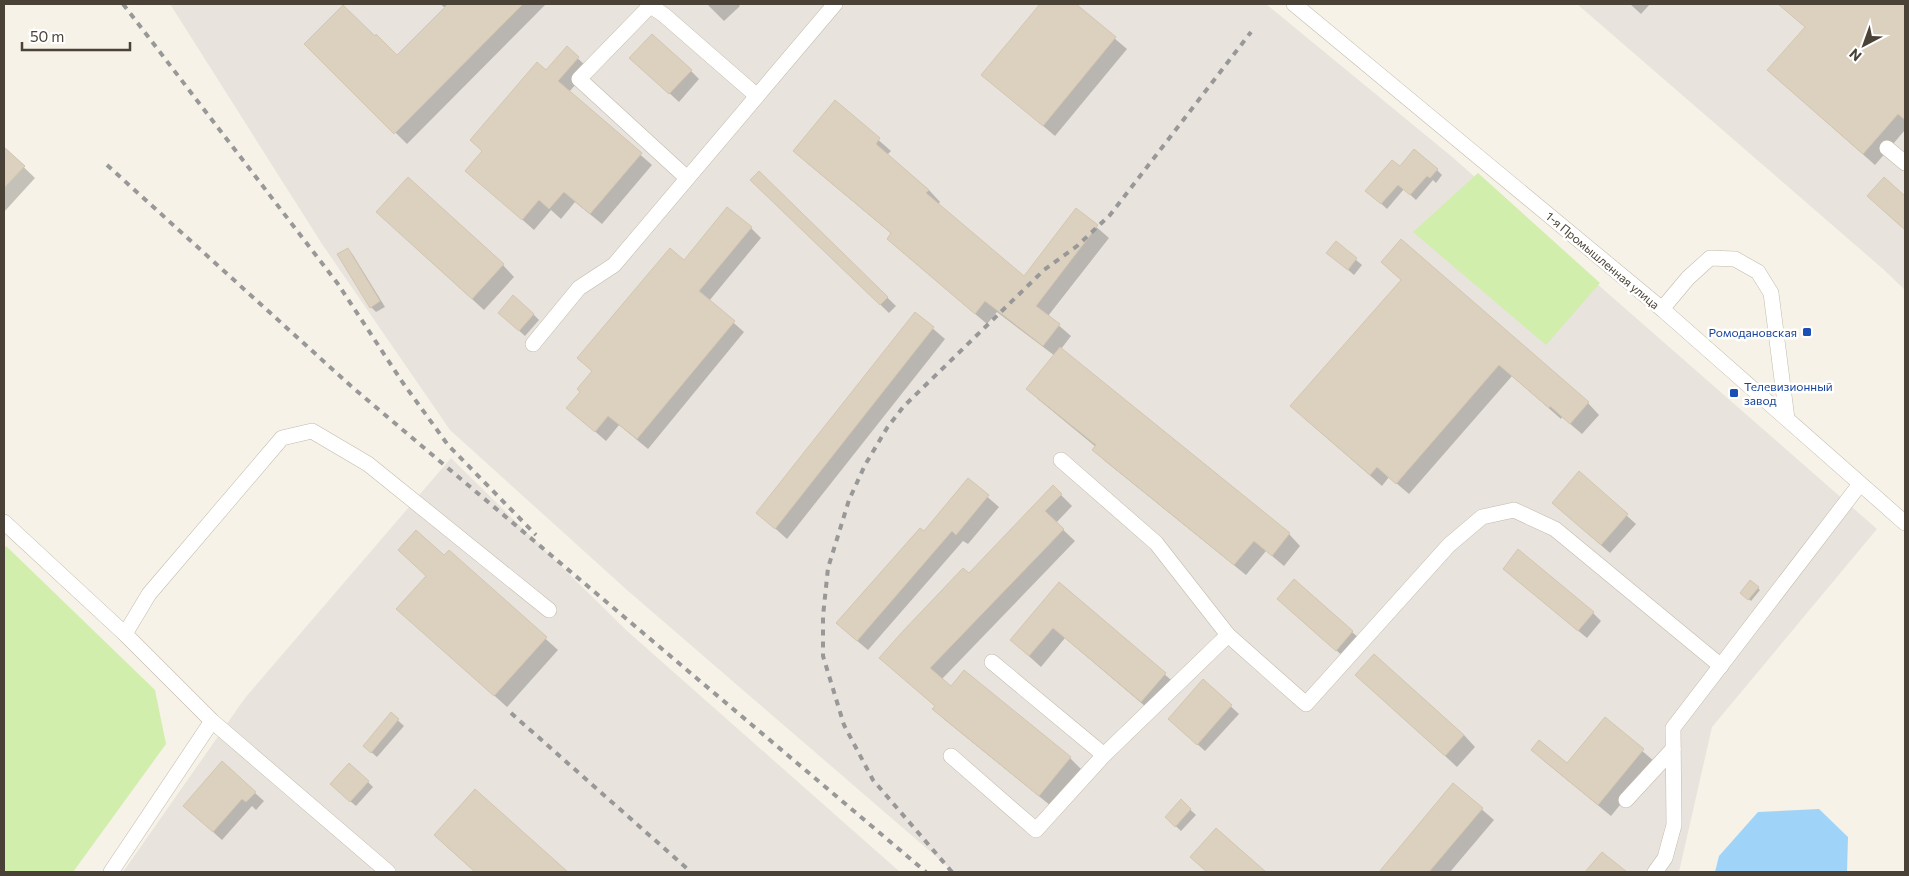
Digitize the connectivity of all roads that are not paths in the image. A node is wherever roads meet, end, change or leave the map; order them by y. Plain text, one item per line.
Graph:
1 (835, 4) edge
2 (1294, 4) edge
3 (649, 5) edge
4 (757, 96) junction
5 (1887, 148) dead end
6 (1905, 163) edge
7 (687, 178) junction
8 (1662, 310) junction
9 (533, 344) dead end
10 (1787, 419) junction
11 (1061, 460) dead end
12 (1860, 484) junction
13 (4, 522) edge
14 (1905, 524) edge
15 (549, 610) dead end
16 (126, 634) junction
17 (1228, 635) junction
18 (992, 662) dead end
19 (1721, 666) junction
20 (212, 721) junction
21 (1674, 749) junction
22 (951, 756) dead end
23 (1104, 756) junction
24 (1626, 800) dead end
25 (111, 872) edge
26 (388, 872) edge
27 (1655, 872) edge

1 - 4 street
2 - 8 street, 1-я Промышленная улица
3 - 4 street
3 - 7 street
4 - 7 street
5 - 6 street
7 - 9 street
8 - 10 street, 1-я Промышленная улица
8 - 10 street
10 - 12 street, 1-я Промышленная улица
11 - 17 street
12 - 14 street, 1-я Промышленная улица
12 - 19 street
13 - 16 street
15 - 16 street
16 - 20 street
17 - 19 street
17 - 23 street
18 - 23 street
19 - 21 street
20 - 25 street
20 - 26 street
21 - 24 street
21 - 27 street
22 - 23 street

